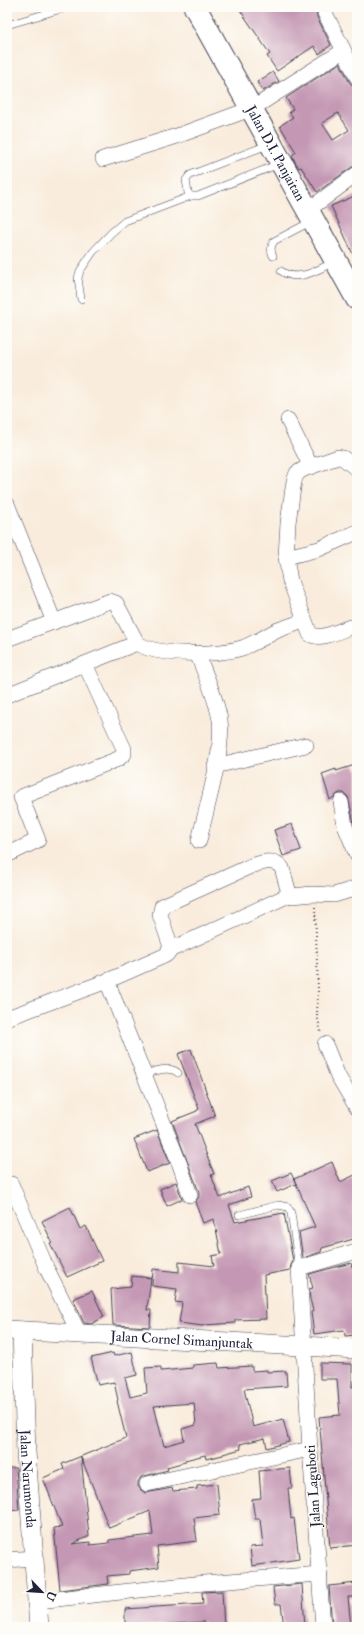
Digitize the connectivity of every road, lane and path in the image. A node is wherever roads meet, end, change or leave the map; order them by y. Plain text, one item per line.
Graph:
1 (68, 7) edge
2 (195, 7) edge
3 (325, 13) dead end
4 (7, 25) edge
5 (343, 51) junction
6 (357, 77) edge
7 (252, 108) junction
8 (272, 144) junction
9 (103, 159) dead end
10 (282, 163) junction
11 (357, 174) edge
12 (191, 196) junction
13 (311, 215) junction
14 (273, 256) dead end
15 (337, 261) junction
16 (280, 271) dead end
17 (81, 299) dead end
18 (357, 299) edge
19 (288, 420) dead end
20 (311, 467) junction
21 (357, 470) edge
22 (7, 504) edge
23 (357, 532) edge
24 (286, 557) junction
25 (304, 621) junction
26 (54, 622) junction
27 (350, 627) dead end
28 (7, 638) edge
29 (137, 643) junction
30 (197, 653) junction
31 (85, 664) junction
32 (7, 695) edge
33 (306, 745) dead end
34 (216, 766) junction
35 (342, 802) dead end
36 (199, 841) dead end
37 (7, 855) edge
38 (357, 855) edge
39 (357, 888) edge
40 (314, 894) junction
41 (289, 895) junction
42 (170, 950) junction
43 (107, 981) junction
44 (7, 1018) edge
45 (325, 1044) joint
46 (143, 1074) junction
47 (178, 1074) dead end
48 (357, 1108) edge
49 (11, 1184) dead end
50 (190, 1195) dead end
51 (239, 1215) dead end
52 (357, 1251) edge
53 (299, 1268) junction
54 (15, 1330) edge
55 (80, 1335) junction
56 (304, 1345) junction
57 (357, 1349) edge
58 (310, 1449) junction
59 (147, 1484) dead end
60 (34, 1558) junction
61 (7, 1560) edge
62 (320, 1574) junction
63 (38, 1600) junction
64 (39, 1627) edge
65 (323, 1627) edge

1 - 4 lane
2 - 7 main road, Jalan D.I. Panjaitan
3 - 5 street
5 - 6 street
5 - 7 street
7 - 8 main road, Jalan D.I. Panjaitan
7 - 9 street
8 - 10 main road, Jalan D.I. Panjaitan
8 - 12 lane
10 - 12 lane
10 - 13 main road, Jalan D.I. Panjaitan
11 - 13 street
12 - 17 lane
13 - 14 lane
13 - 15 main road, Jalan D.I. Panjaitan
15 - 16 lane
15 - 18 main road, Jalan D.I. Panjaitan
19 - 20 street
20 - 21 street
20 - 24 street
22 - 26 street
23 - 24 street
24 - 25 street
25 - 27 street
25 - 30 street
26 - 28 street
26 - 29 street
29 - 30 street
29 - 31 street
30 - 34 street
31 - 32 street
31 - 37 street
33 - 34 street
34 - 36 street
35 - 38 street
39 - 40 street
40 - 41 street
40 - 45 path
41 - 42 street
41 - 42 street
42 - 43 street
43 - 44 street
43 - 46 street
45 - 48 street
46 - 47 lane
46 - 50 street
49 - 55 street
51 - 53 lane
52 - 53 street
53 - 56 street, Jalan Laguboti
54 - 55 street, Jalan Cornel Simanjuntak
54 - 60 street, Jalan Narumonda
55 - 56 street, Jalan Cornel Simanjuntak
56 - 57 street, Jalan Cornel Simanjuntak
56 - 58 street, Jalan Laguboti
58 - 59 street
58 - 62 street, Jalan Laguboti
60 - 61 street
60 - 63 street, Jalan Narumonda
62 - 63 street
62 - 65 street, Jalan Laguboti
63 - 64 street, Jalan Narumonda

